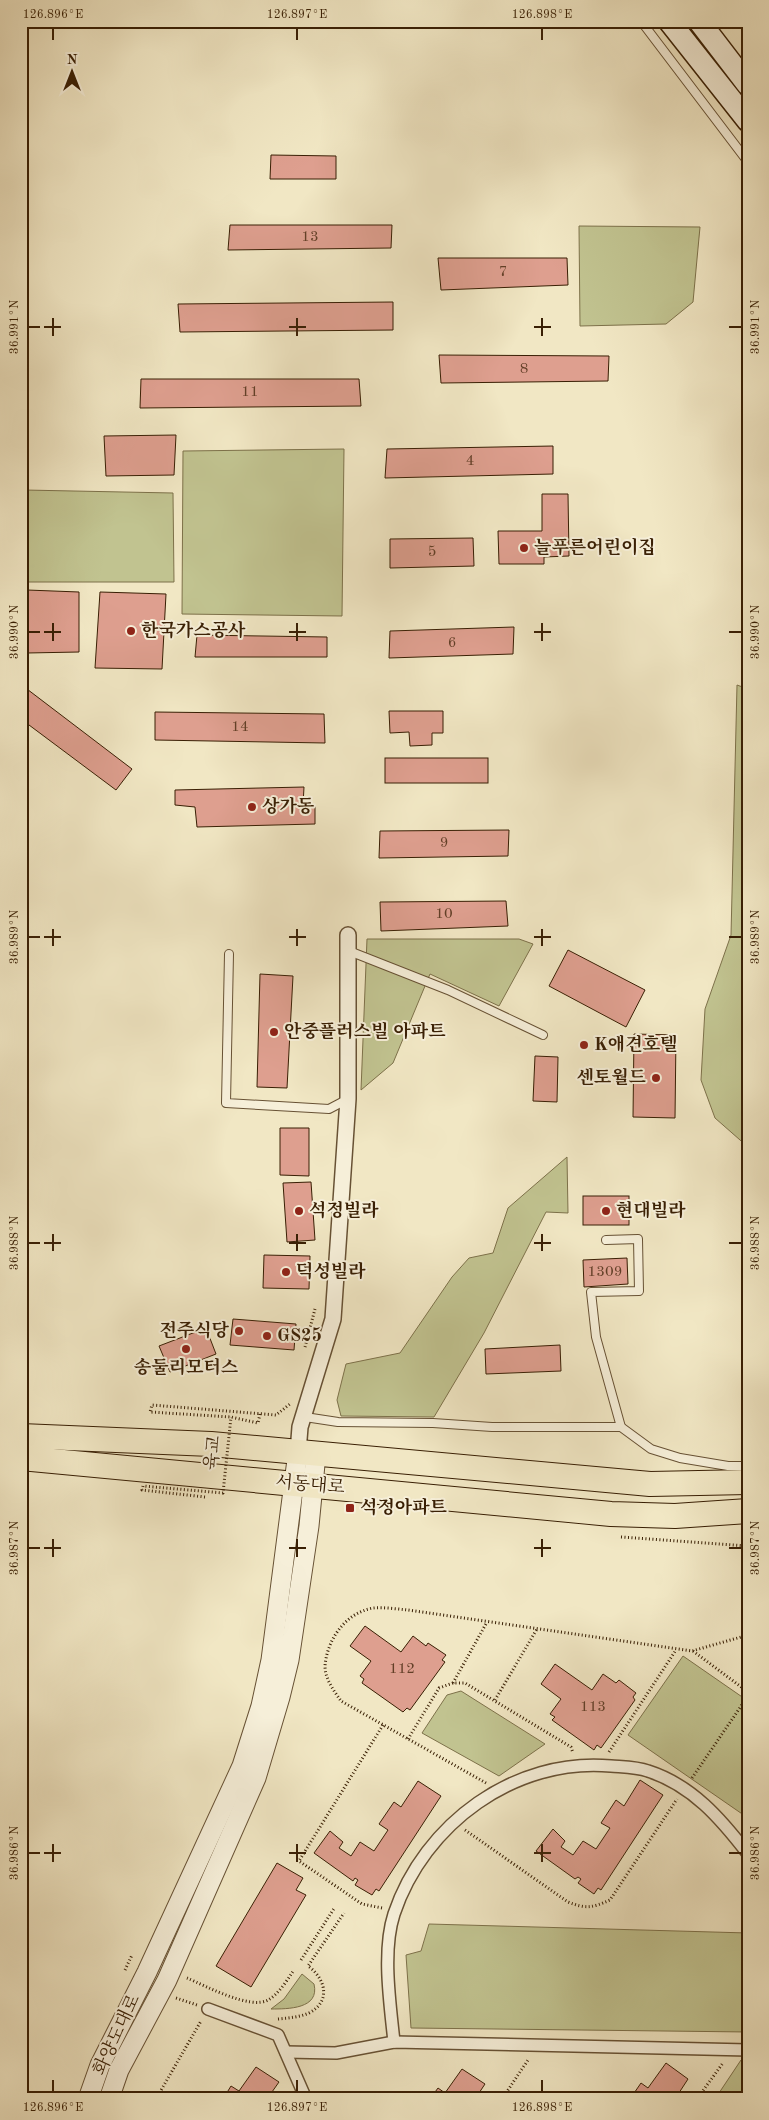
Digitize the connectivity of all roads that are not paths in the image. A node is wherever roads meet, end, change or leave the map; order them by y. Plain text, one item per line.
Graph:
1 (641, 21) edge
2 (669, 21) edge
3 (699, 21) edge
4 (748, 84) edge
5 (748, 121) edge
6 (748, 162) edge
7 (348, 935) dead end
8 (349, 951) junction
9 (229, 954) dead end
10 (543, 1035) dead end
11 (348, 1100) junction
12 (606, 1240) dead end
13 (304, 1417) junction
14 (621, 1427) junction
15 (21, 1436) edge
16 (307, 1453) junction
17 (21, 1458) edge
18 (748, 1466) edge
19 (748, 1482) edge
20 (304, 1484) junction
21 (748, 1511) edge
22 (748, 1854) edge
23 (208, 2009) road end
24 (394, 2042) junction
25 (748, 2050) edge
26 (286, 2052) junction
27 (88, 2099) edge
28 (109, 2099) edge
29 (306, 2099) edge

1 - 6 lane
2 - 5 main road
3 - 4 main road
7 - 8 street, 서동대로
8 - 10 lane
8 - 11 street, 서동대로
9 - 11 lane
11 - 13 street, 서동대로
12 - 14 lane
13 - 14 lane
13 - 16 street, 서동대로
14 - 18 lane
15 - 16 main road, 서동대로
16 - 19 main road, 서동대로
16 - 20 street
17 - 20 main road, 서동대로
20 - 21 main road, 서동대로
20 - 27 street, 화양도대로
20 - 28 street, 화양도대로
22 - 24 street
23 - 26 street
24 - 25 street
24 - 26 street
26 - 29 street

